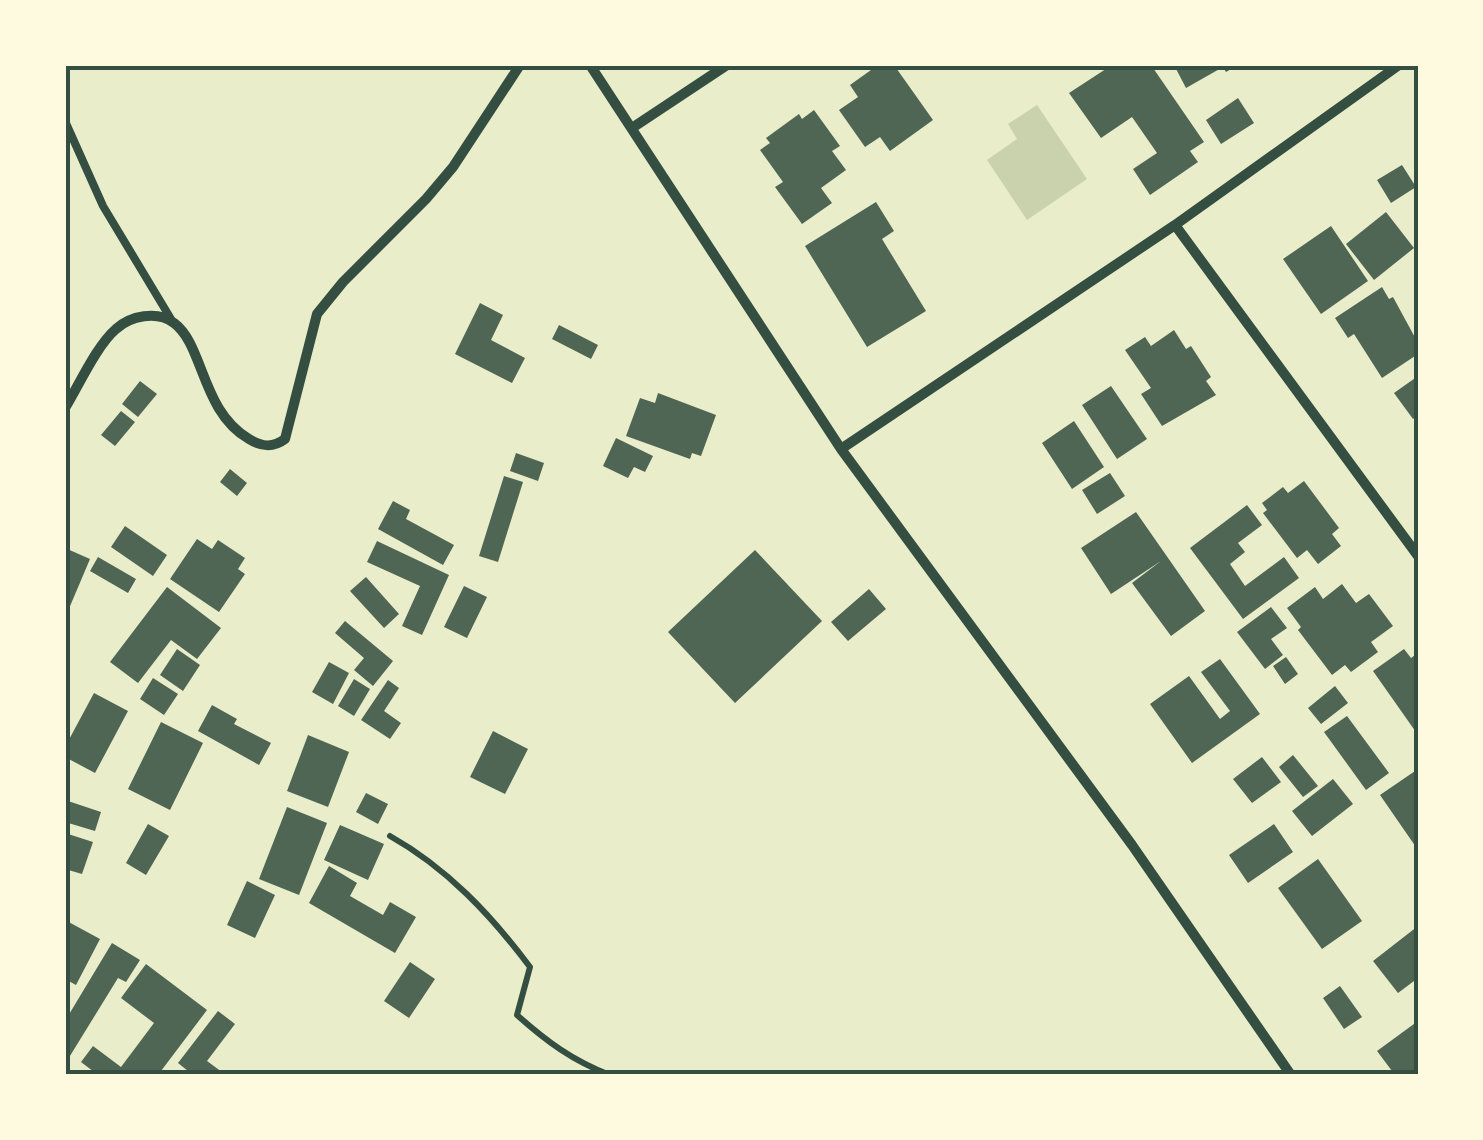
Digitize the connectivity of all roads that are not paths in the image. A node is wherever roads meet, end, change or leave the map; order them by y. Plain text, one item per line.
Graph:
1 (520, 65) edge
2 (590, 65) edge
3 (726, 65) edge
4 (1399, 65) edge
5 (65, 121) edge
6 (632, 128) junction
7 (1175, 225) junction
8 (173, 322) junction
9 (65, 408) edge
10 (840, 449) junction
11 (1418, 556) edge
12 (1291, 1075) edge

1 - 8 street
2 - 6 street
3 - 6 street
4 - 7 street
5 - 8 lane
6 - 10 street
7 - 10 street
7 - 11 street
8 - 9 street
10 - 12 street

